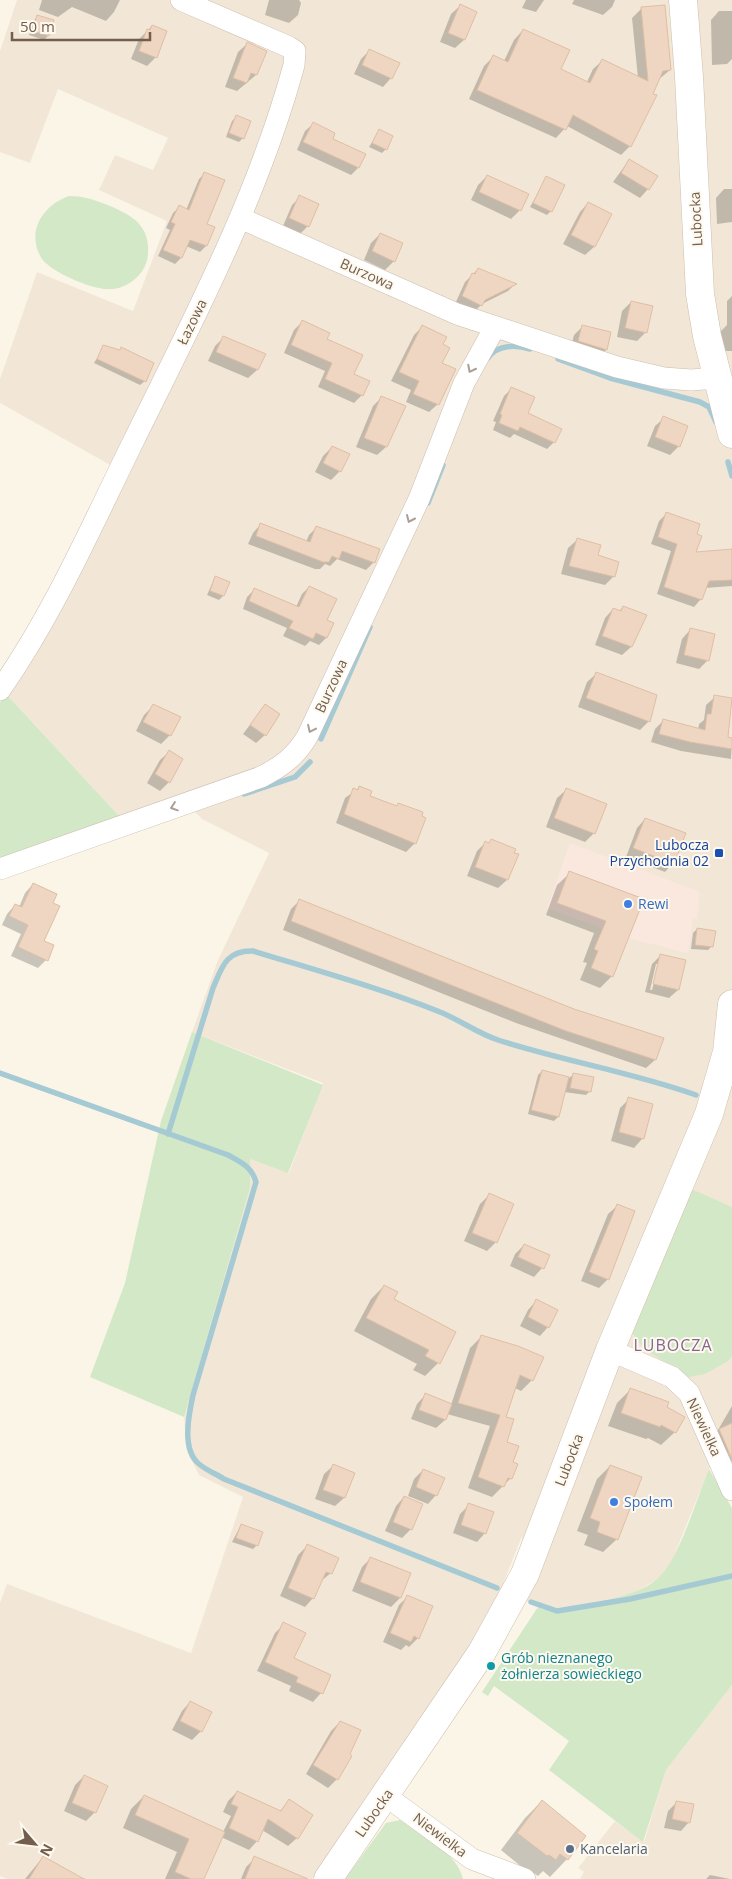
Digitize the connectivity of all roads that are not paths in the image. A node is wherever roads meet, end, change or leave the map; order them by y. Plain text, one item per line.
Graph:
1 (181, 0) edge
2 (682, 0) edge
3 (240, 218) junction
4 (496, 326) junction
5 (717, 378) junction
6 (732, 434) edge
7 (0, 690) edge
8 (0, 869) edge
9 (732, 1004) edge
10 (610, 1350) junction
11 (732, 1490) edge
12 (386, 1796) junction
13 (328, 1879) edge
14 (525, 1879) edge

1 - 3 street, Łazowa
2 - 5 street, Lubocka
3 - 4 street, Burzowa
3 - 7 street, Łazowa
4 - 5 street, Burzowa
4 -> 8 street, Burzowa
5 - 6 street, Lubocka
9 - 10 street, Lubocka
10 - 11 street, Niewielka
10 - 12 street, Lubocka
12 - 13 street, Lubocka
12 - 14 street, Niewielka

